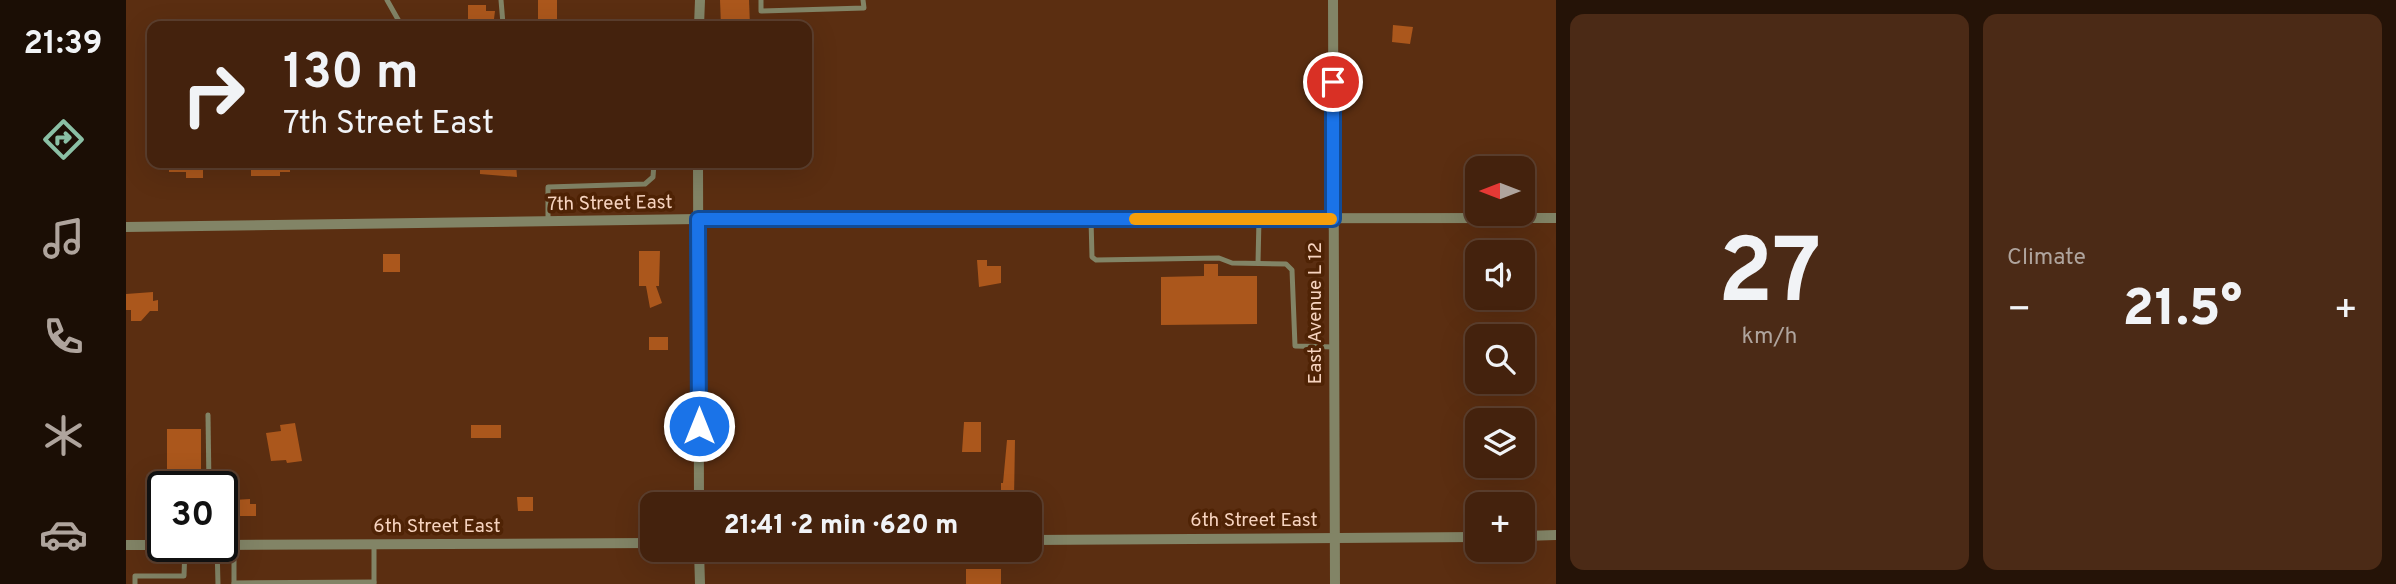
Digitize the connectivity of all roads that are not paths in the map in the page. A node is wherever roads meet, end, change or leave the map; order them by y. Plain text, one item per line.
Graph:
1 (387, 0) edge
2 (501, 0) edge
3 (699, 0) edge
4 (761, 0) edge
5 (863, 0) edge
6 (1332, 0) edge
7 (399, 21) edge
8 (503, 21) edge
9 (699, 21) edge
10 (654, 168) edge
11 (698, 168) edge
12 (1556, 218) edge
13 (698, 219) junction
14 (1091, 219) junction
15 (1259, 219) junction
16 (1333, 219) junction
17 (548, 223) junction
18 (126, 227) edge
19 (1258, 263) junction
20 (1334, 347) junction
21 (208, 415) dead end
22 (209, 471) edge
23 (699, 492) edge
24 (1535, 536) edge
25 (1556, 536) edge
26 (1465, 537) edge
27 (1335, 538) junction
28 (1042, 540) edge
29 (640, 543) edge
30 (126, 545) edge
31 (147, 545) edge
32 (238, 545) edge
33 (374, 545) junction
34 (184, 562) edge
35 (217, 562) edge
36 (231, 562) edge
37 (699, 562) edge
38 (184, 576) junction
39 (234, 583) edge
40 (374, 583) edge
41 (135, 584) edge
42 (184, 584) edge
43 (218, 584) edge
44 (700, 584) edge
45 (1335, 584) edge

1 - 7 lane
2 - 8 lane
3 - 9 street
4 - 5 lane
6 - 16 street, East Avenue L 12
10 - 17 lane
11 - 13 street
12 - 16 street, 7th Street East
13 - 14 street, 7th Street East
13 - 17 street, 7th Street East
13 - 23 street
14 - 15 street, 7th Street East
14 - 19 lane
15 - 16 street, 7th Street East
15 - 19 lane
16 - 20 street, East Avenue L 12
17 - 18 street, 7th Street East
19 - 20 lane
20 - 27 street, East Avenue L 12
21 - 22 lane
24 - 25 street
26 - 27 street, 6th Street East
27 - 28 street, 6th Street East
27 - 45 street, East Avenue L 12
29 - 33 street, 6th Street East
30 - 31 street
32 - 33 street, 6th Street East
33 - 40 lane
34 - 38 lane
35 - 43 lane
36 - 39 lane
37 - 44 street
38 - 41 lane
38 - 42 lane
39 - 40 lane

